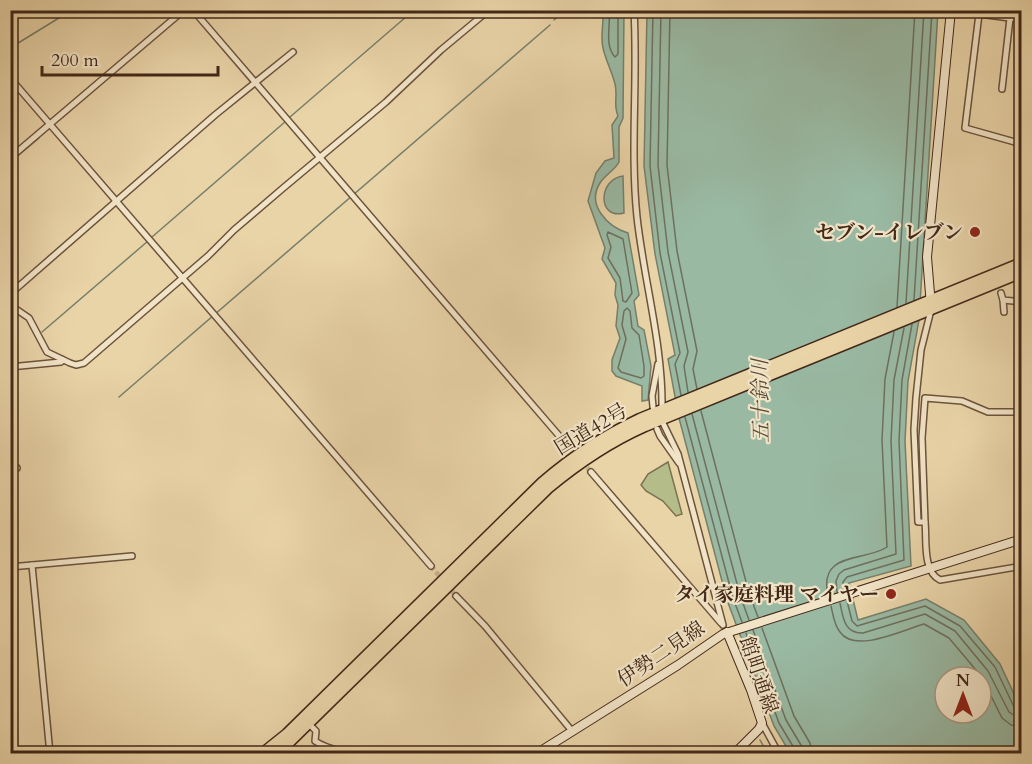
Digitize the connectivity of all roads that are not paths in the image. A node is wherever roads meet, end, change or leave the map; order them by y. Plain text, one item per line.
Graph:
1 (184, 10) edge
2 (193, 10) edge
3 (489, 10) edge
4 (634, 10) edge
5 (951, 10) edge
6 (1011, 10) edge
7 (979, 12) edge
8 (1010, 18) junction
9 (1022, 19) edge
10 (293, 51) dead end
11 (10, 78) edge
12 (255, 81) junction
13 (1002, 89) dead end
14 (50, 123) junction
15 (1022, 144) edge
16 (320, 157) junction
17 (10, 158) edge
18 (117, 201) junction
19 (1022, 263) edge
20 (1022, 272) edge
21 (182, 277) junction
22 (1001, 293) dead end
23 (10, 294) edge
24 (1003, 300) junction
25 (1022, 303) edge
26 (10, 305) edge
27 (928, 306) junction
28 (1004, 312) dead end
29 (63, 360) junction
30 (659, 362) junction
31 (10, 367) edge
32 (1022, 412) edge
33 (662, 415) junction
34 (567, 445) tunnel mouth
35 (681, 465) junction
36 (591, 472) tunnel mouth
37 (925, 522) junction
38 (1022, 539) edge
39 (132, 556) dead end
40 (32, 565) junction
41 (431, 566) tunnel mouth
42 (10, 567) edge
43 (1022, 567) edge
44 (929, 568) junction
45 (456, 596) tunnel mouth
46 (728, 629) junction
47 (762, 723) junction
48 (309, 724) junction
49 (572, 732) junction
50 (50, 753) edge
51 (262, 753) edge
52 (277, 753) edge
53 (350, 753) edge
54 (536, 753) edge
55 (734, 753) edge
56 (778, 753) edge

1 - 14 street
2 - 12 street
3 - 16 street
4 - 30 street
5 - 27 main road
6 - 8 street
7 - 8 street
7 - 15 street
8 - 9 street
8 - 13 street
10 - 12 street
11 - 14 street
12 - 16 street
12 - 18 street
14 - 17 street
14 - 18 street
16 - 21 street
16 - 34 street
18 - 21 street
18 - 23 street
19 - 27 highway, 国道42号
20 - 27 highway, 国道42号
21 - 29 street
21 - 41 street
22 - 24 street
24 - 25 street
24 - 28 street
26 - 29 street
27 - 33 highway, 国道42号
27 - 37 street
29 - 31 street
30 - 33 street
30 - 33 street
32 - 37 street
33 - 35 street
33 - 35 street
33 - 48 highway, 国道42号
33 - 51 highway, 国道42号
35 - 46 street
36 - 46 street
37 - 44 street
38 - 44 main road, 伊勢二見線
39 - 40 street
40 - 42 street
40 - 50 street
43 - 44 street
44 - 46 main road, 伊勢二見線
45 - 49 street
46 - 47 main road, 館町通線
46 - 49 main road, 伊勢二見線
47 - 55 main road, 館町通線
47 - 56 street
48 - 52 highway, 国道42号
48 - 53 street
49 - 54 main road, 伊勢二見線

